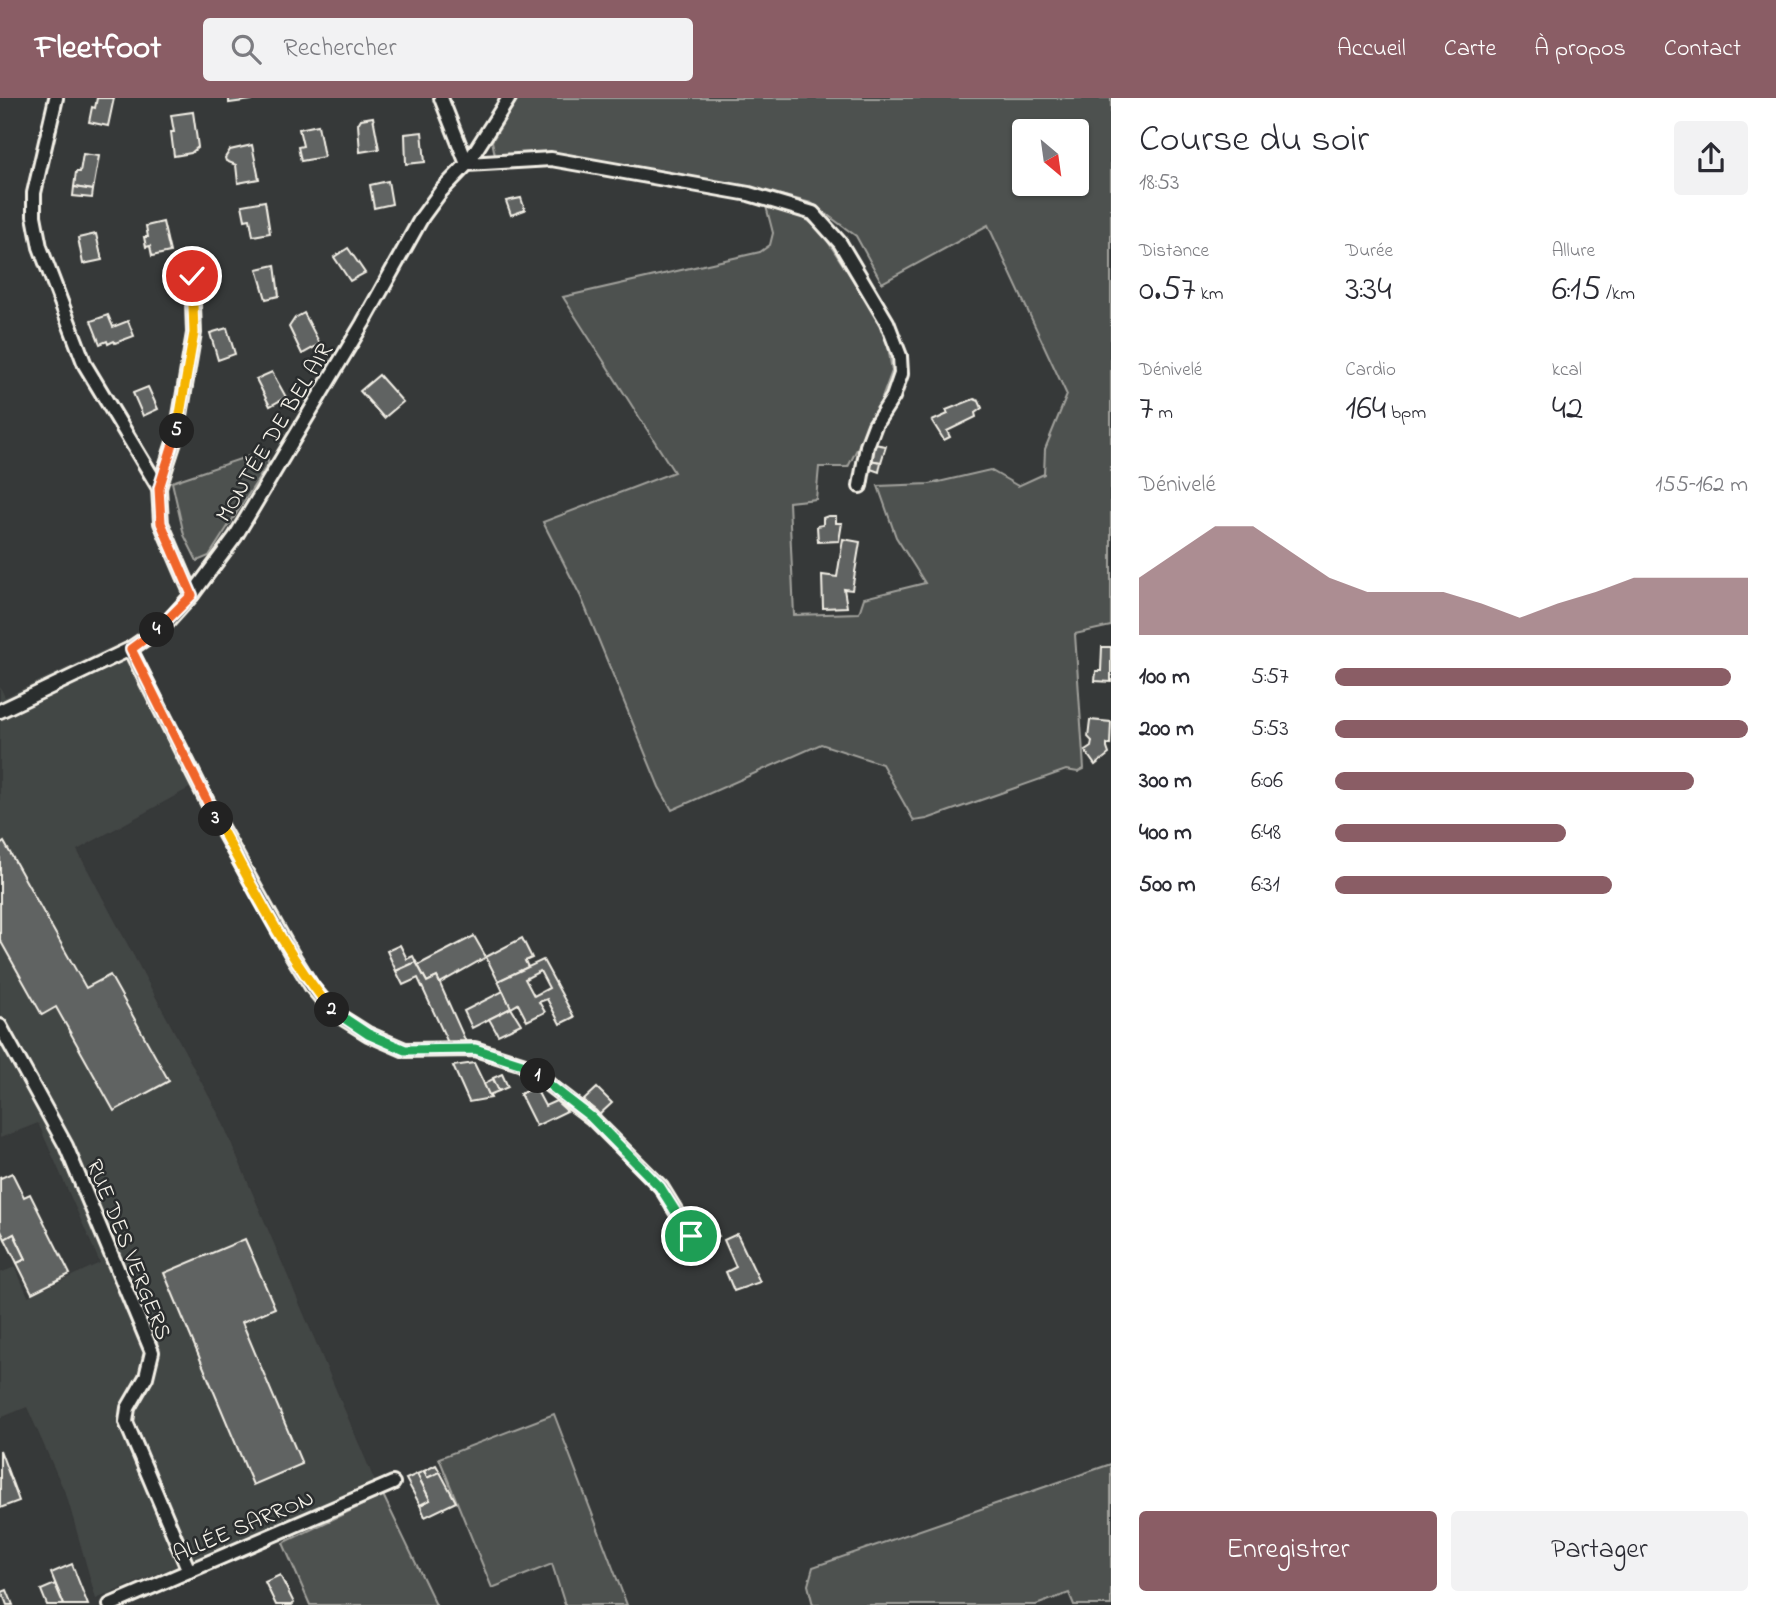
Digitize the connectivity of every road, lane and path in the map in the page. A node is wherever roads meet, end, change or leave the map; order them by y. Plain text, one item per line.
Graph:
1 (56, 98) edge
2 (441, 98) edge
3 (509, 98) edge
4 (467, 164) junction
5 (192, 276) dead end
6 (860, 486) dead end
7 (159, 488) junction
8 (192, 595) junction
9 (131, 649) junction
10 (0, 710) edge
11 (0, 1026) edge
12 (691, 1236) dead end
13 (393, 1483) dead end
14 (189, 1571) junction
15 (110, 1605) edge

1 - 7 street
2 - 4 street
3 - 4 street, MONTÉE DE BEL AIR
4 - 6 street
4 - 8 street, MONTÉE DE BEL AIR
5 - 7 street
7 - 8 street
8 - 9 street, MONTÉE DE BEL AIR
9 - 10 street, MONTÉE DE BEL AIR
9 - 12 street
11 - 14 street, RUE DES VERGERS
13 - 14 street, ALLÉE SARRON
14 - 15 street, ALLÉE SARRON

